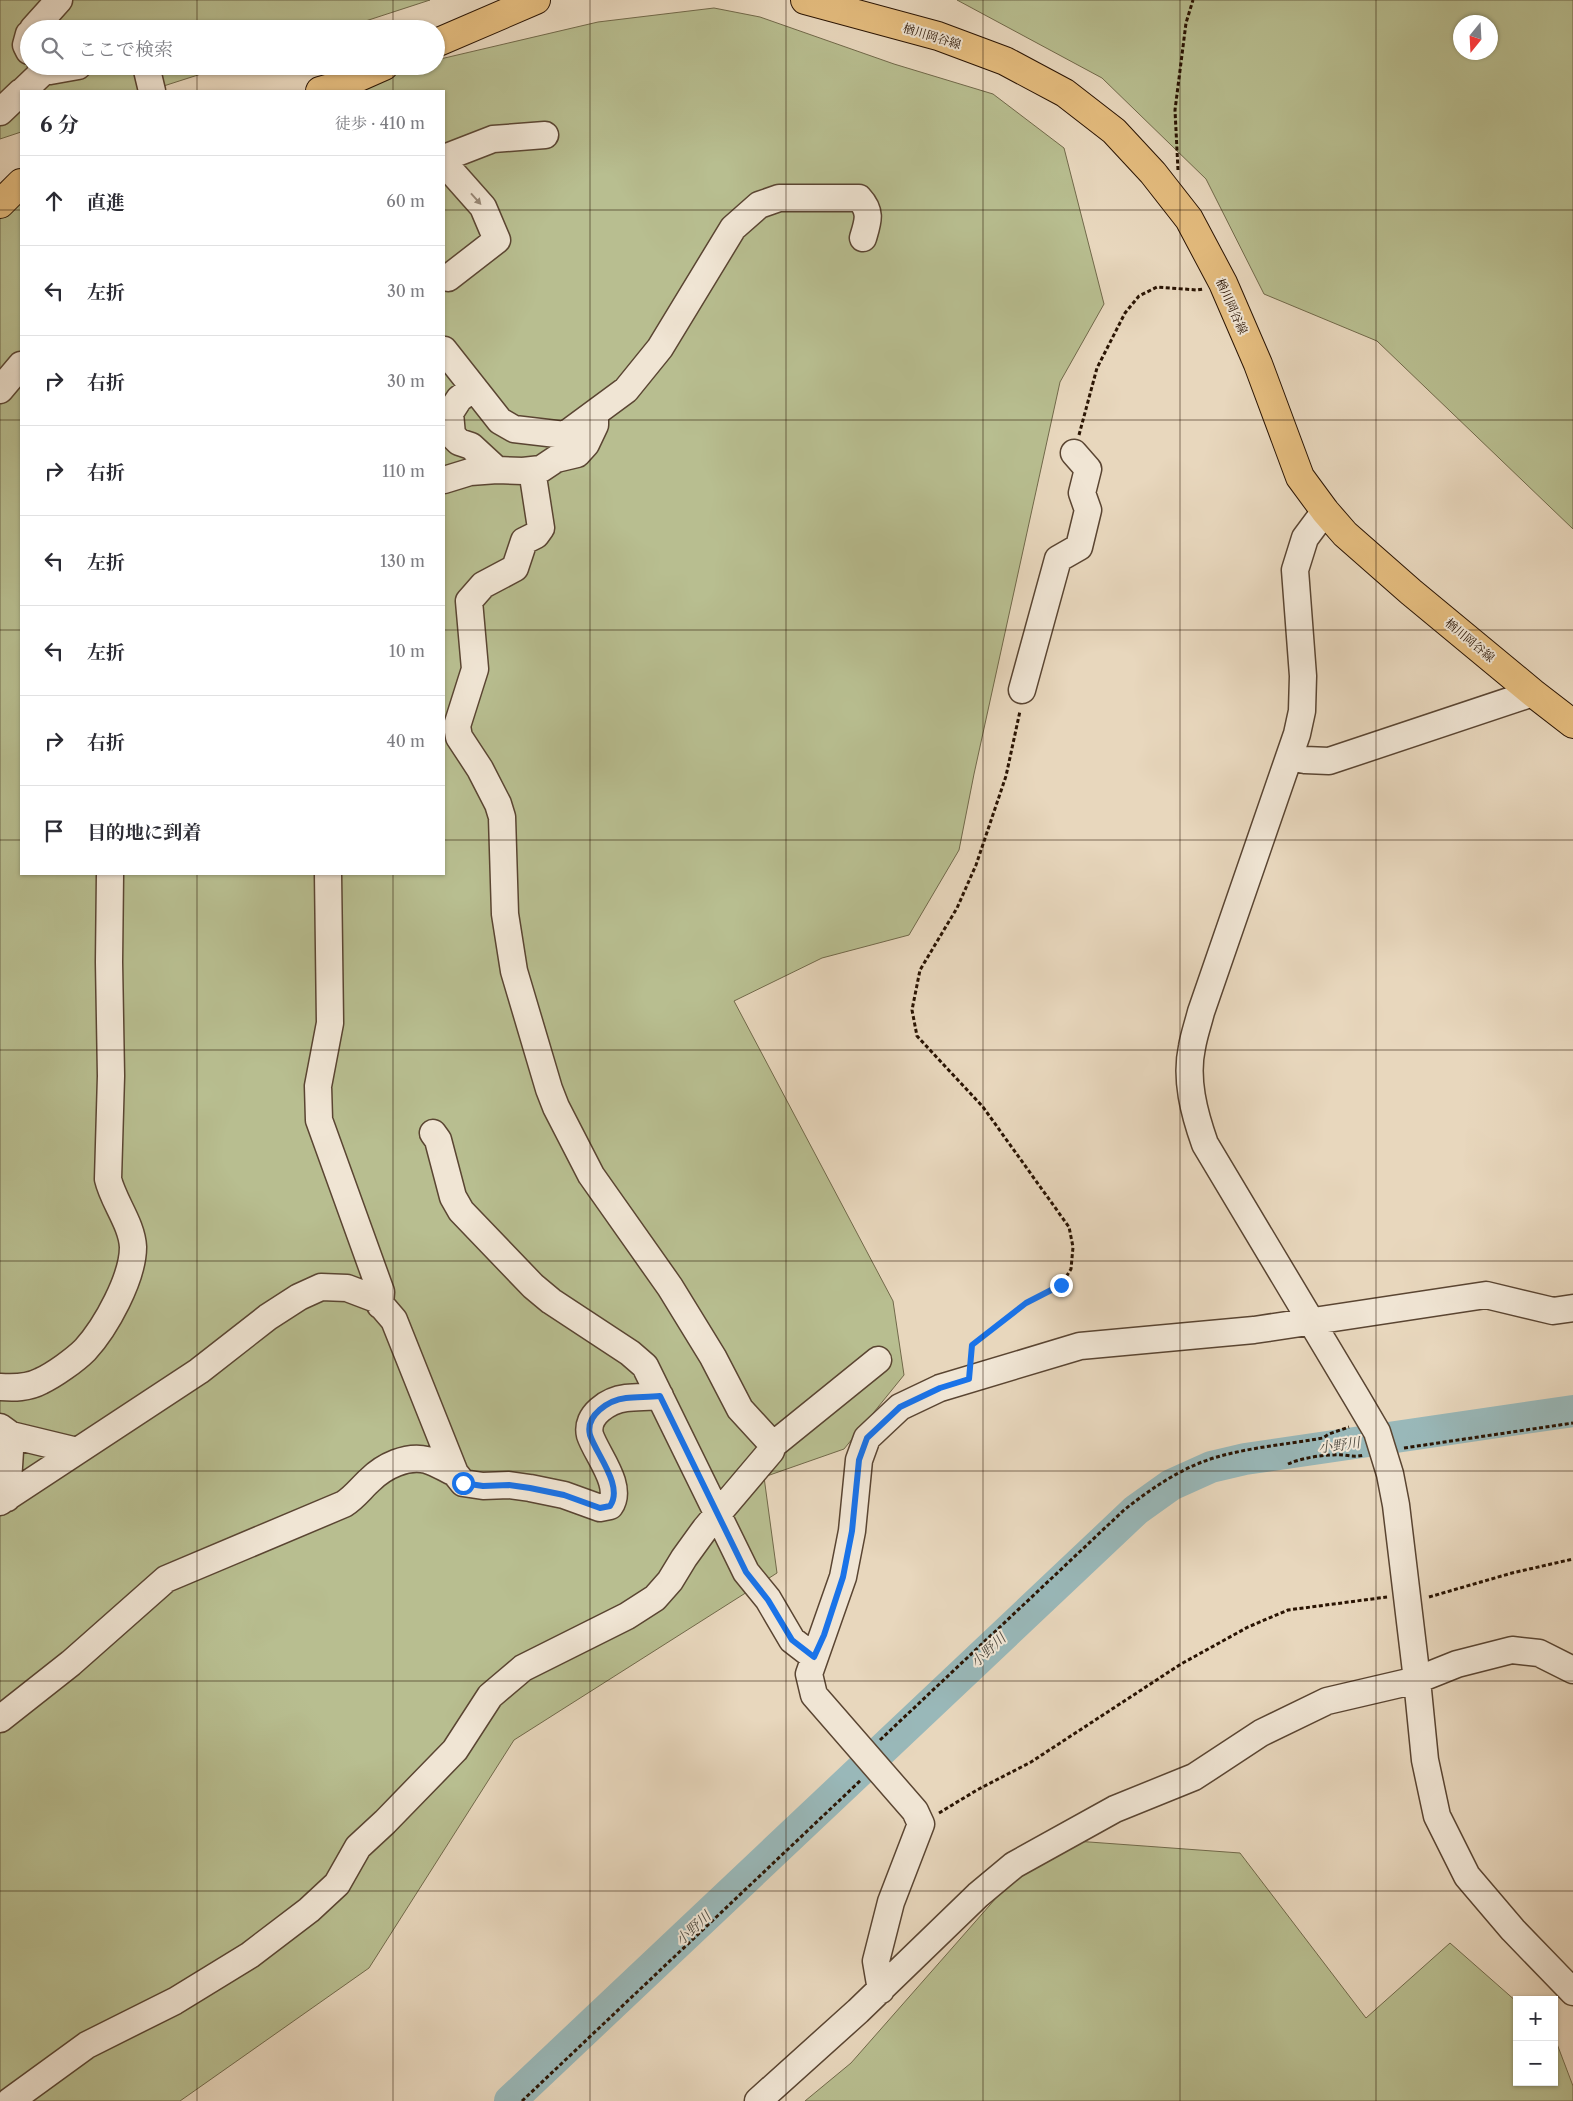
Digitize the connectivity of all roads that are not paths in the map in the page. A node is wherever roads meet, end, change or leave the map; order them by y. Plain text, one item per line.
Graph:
1 (59, 0) edge
2 (536, 0) edge
3 (813, 1) edge
4 (41, 20) edge
5 (445, 38) edge
6 (31, 75) edge
7 (148, 75) edge
8 (364, 75) edge
9 (23, 90) edge
10 (152, 90) edge
11 (324, 90) edge
12 (20, 94) edge
13 (0, 112) edge
14 (545, 135) dead end
15 (445, 158) edge
16 (445, 164) edge
17 (20, 184) edge
18 (0, 204) edge
19 (863, 238) dead end
20 (445, 277) edge
21 (445, 351) edge
22 (20, 366) edge
23 (20, 388) edge
24 (474, 388) junction
25 (0, 390) edge
26 (0, 411) edge
27 (595, 413) junction
28 (457, 440) junction
29 (1074, 453) road end
30 (445, 469) edge
31 (497, 470) junction
32 (532, 470) junction
33 (445, 480) edge
34 (1325, 512) junction
35 (1022, 690) road end
36 (1533, 693) junction
37 (1573, 724) edge
38 (1289, 757) junction
39 (110, 875) edge
40 (328, 875) edge
41 (433, 1133) dead end
42 (380, 1305) junction
43 (1573, 1308) edge
44 (1312, 1322) junction
45 (878, 1360) dead end
46 (0, 1387) edge
47 (660, 1396) junction
48 (6, 1431) edge
49 (773, 1445) junction
50 (77, 1452) junction
51 (456, 1473) junction
52 (3, 1500) edge
53 (718, 1514) junction
54 (814, 1657) junction
55 (1573, 1670) edge
56 (1418, 1680) junction
57 (0, 1719) edge
58 (881, 1990) junction
59 (1573, 1992) edge
60 (10, 2101) edge
61 (758, 2101) edge

1 - 4 street
2 - 5 main road
3 - 34 main road, 楢川岡谷線
6 - 9 street
7 - 10 street
8 - 11 main road
12 - 13 street
14 - 15 street
16 -> 20 street
17 - 18 main road
19 - 27 street
21 - 24 street
22 - 25 street
23 - 26 street
24 - 27 street
24 - 28 street
27 - 32 street
28 - 30 street
28 - 31 street
29 - 35 street
31 - 32 street
31 - 33 street
32 - 49 street
34 - 36 main road, 楢川岡谷線
34 - 38 street
36 - 37 main road, 楢川岡谷線
36 - 38 street
38 - 44 street
39 - 46 street
40 - 42 street
41 - 47 street
42 - 50 street
42 - 51 street
43 - 44 street
44 - 54 street
44 - 56 street
45 - 49 street
47 - 51 street
47 - 53 street
48 - 50 street
48 - 52 street
49 - 53 street
50 - 52 street
51 - 57 street
53 - 54 street
53 - 60 street
54 - 58 street
55 - 56 street
56 - 58 street
56 - 59 street
58 - 61 street

